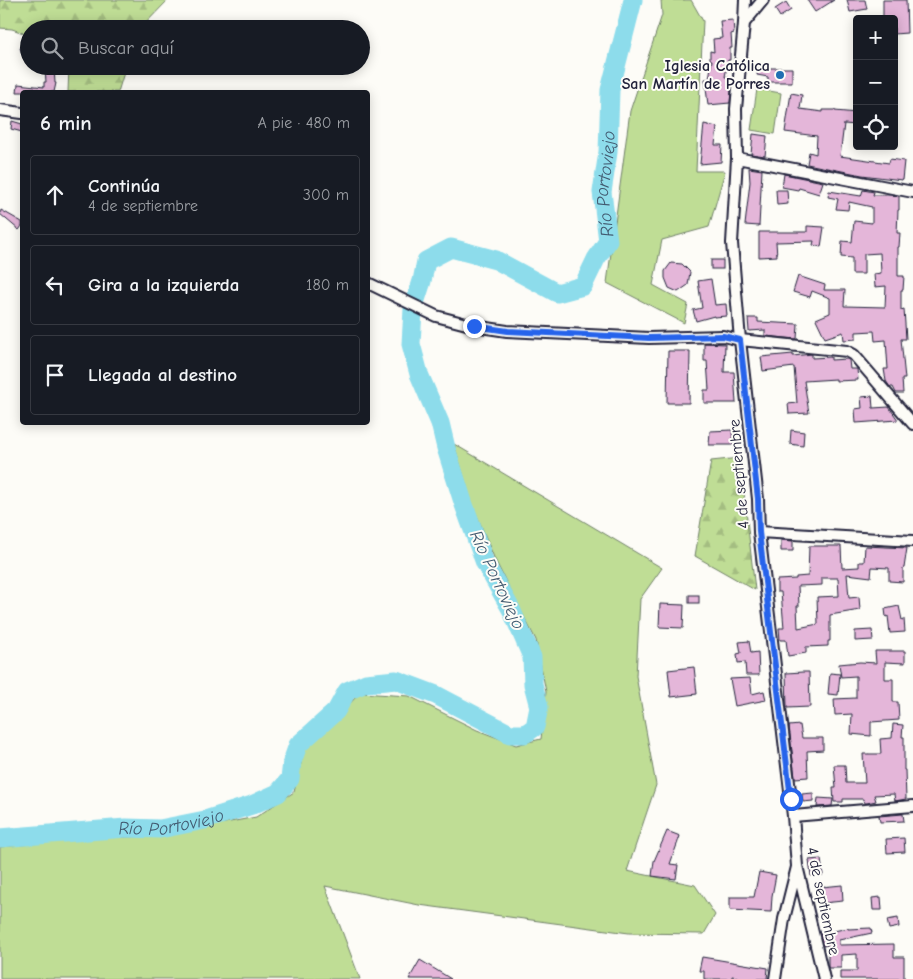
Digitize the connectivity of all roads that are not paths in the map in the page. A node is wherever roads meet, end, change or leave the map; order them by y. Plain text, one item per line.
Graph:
1 (745, 0) edge
2 (763, 0) edge
3 (744, 23) junction
4 (0, 110) edge
5 (20, 113) edge
6 (737, 158) junction
7 (913, 192) edge
8 (370, 284) edge
9 (740, 340) junction
10 (913, 424) edge
11 (759, 532) junction
12 (913, 541) edge
13 (913, 806) edge
14 (793, 816) junction
15 (797, 866) junction
16 (775, 979) edge
17 (824, 979) edge

1 - 3 street, 4 de septiembre
2 - 3 street
3 - 6 street, 4 de septiembre
4 - 5 street
6 - 7 street
6 - 9 street, 4 de septiembre
8 - 9 street
9 - 10 street
9 - 11 street, 4 de septiembre
11 - 12 street
11 - 14 street, 4 de septiembre
13 - 14 street
14 - 15 street, 4 de septiembre
15 - 16 street
15 - 17 street, 4 de septiembre

